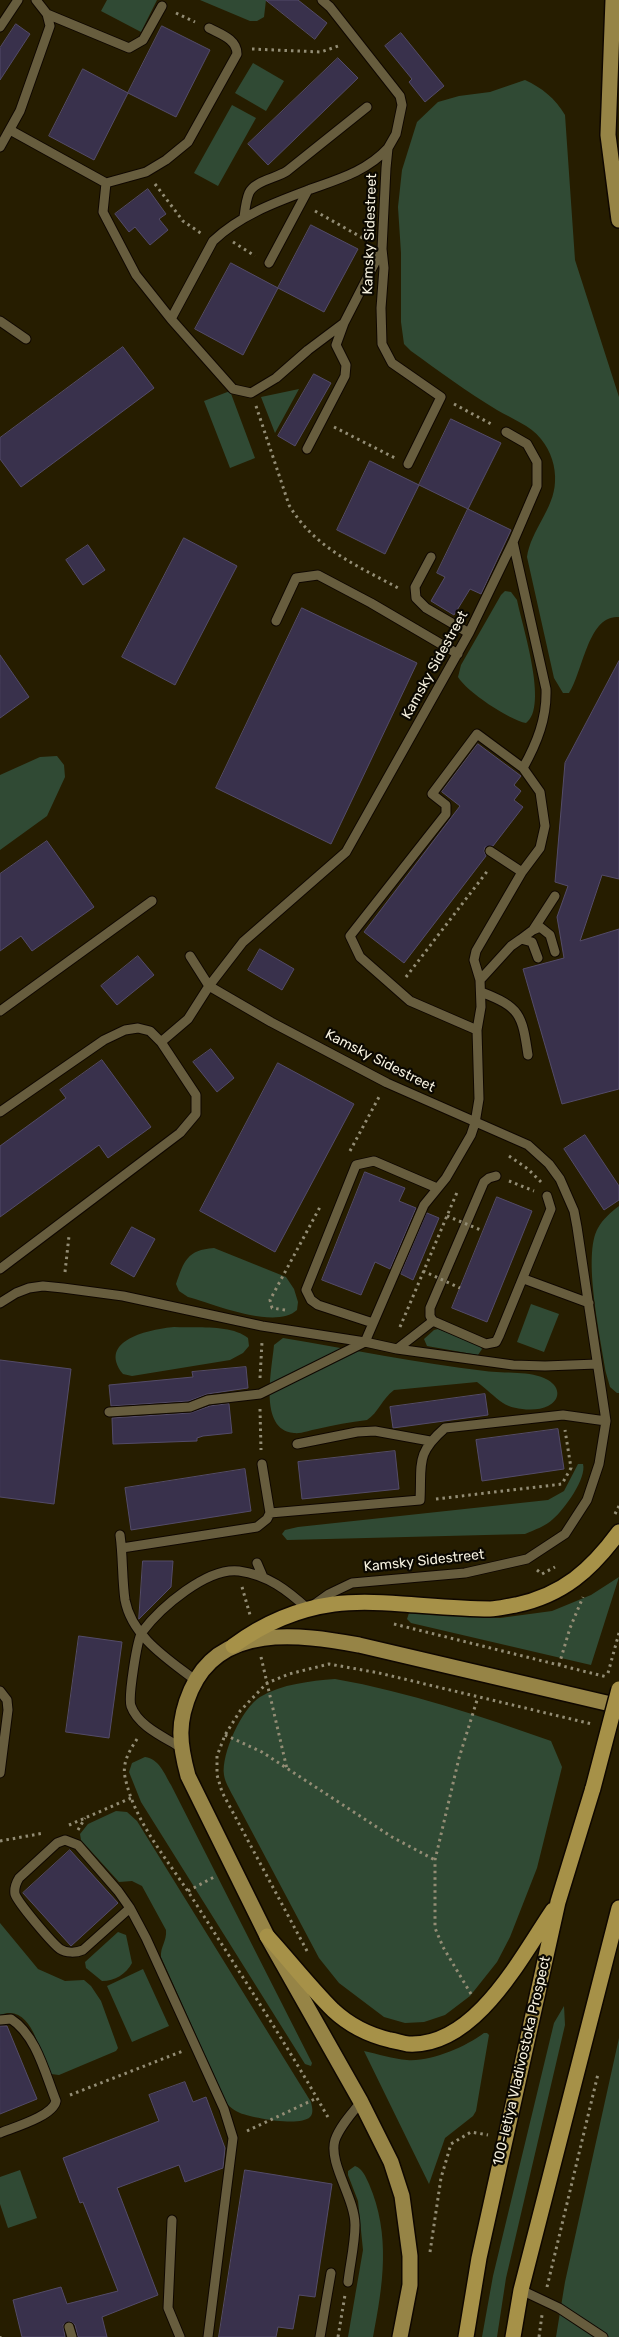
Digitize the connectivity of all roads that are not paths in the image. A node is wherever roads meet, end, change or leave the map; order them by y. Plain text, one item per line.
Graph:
1 (18, 0) edge
2 (36, 0) edge
3 (322, 0) edge
4 (613, 0) edge
5 (162, 6) road end
6 (47, 14) junction
7 (0, 27) edge
8 (209, 28) road end
9 (367, 107) dead end
10 (10, 130) junction
11 (0, 147) edge
12 (388, 148) junction
13 (106, 183) junction
14 (308, 190) junction
15 (244, 217) junction
16 (619, 220) edge
17 (382, 249) junction
18 (269, 263) dead end
19 (171, 319) junction
20 (0, 321) edge
21 (344, 323) junction
22 (26, 339) dead end
23 (506, 432) road end
24 (307, 450) dead end
25 (408, 464) dead end
26 (513, 542) junction
27 (431, 556) dead end
28 (276, 621) dead end
29 (469, 633) junction
30 (458, 654) junction
31 (523, 768) junction
32 (490, 851) dead end
33 (522, 872) junction
34 (555, 896) dead end
35 (152, 901) dead end
36 (533, 930) junction
37 (521, 939) junction
38 (555, 952) dead end
39 (190, 956) dead end
40 (538, 958) dead end
41 (480, 980) junction
42 (210, 986) junction
43 (481, 992) junction
44 (0, 1011) edge
45 (477, 1030) junction
46 (161, 1042) junction
47 (528, 1055) dead end
48 (0, 1112) edge
49 (475, 1123) junction
50 (496, 1176) road end
51 (437, 1188) junction
52 (548, 1196) road end
53 (0, 1269) edge
54 (524, 1279) junction
55 (0, 1303) edge
56 (588, 1303) junction
57 (433, 1321) junction
58 (373, 1322) junction
59 (365, 1342) junction
60 (397, 1349) junction
61 (597, 1364) junction
62 (109, 1412) dead end
63 (606, 1421) junction
64 (430, 1440) junction
65 (297, 1444) dead end
66 (262, 1464) dead end
67 (270, 1513) junction
68 (619, 1532) edge
69 (120, 1535) dead end
70 (122, 1548) junction
71 (257, 1563) dead end
72 (263, 1577) junction
73 (308, 1609) junction
74 (140, 1633) junction
75 (233, 1646) junction
76 (195, 1680) junction
77 (615, 1683) edge
78 (0, 1691) edge
79 (619, 1706) edge
80 (180, 1747) junction
81 (0, 1773) edge
82 (558, 1902) junction
83 (130, 1908) junction
84 (619, 1908) edge
85 (267, 1936) junction
86 (0, 2020) edge
87 (361, 2102) junction
88 (0, 2133) edge
89 (172, 2220) dead end
90 (331, 2273) dead end
91 (348, 2282) road end
92 (521, 2290) junction
93 (69, 2327) dead end
94 (591, 2333) edge
95 (72, 2337) edge
96 (180, 2337) edge
97 (208, 2337) edge
98 (320, 2337) edge
99 (400, 2337) edge
100 (466, 2337) edge
101 (513, 2337) edge
102 (603, 2337) edge

1 - 7 lane
2 - 6 lane
3 - 12 lane, Kamsky Sidestreet
4 - 16 main road
5 - 6 lane
6 - 10 lane
8 - 13 lane
9 - 15 lane
10 - 11 lane
10 - 13 lane
12 - 14 lane
12 - 17 lane, Kamsky Sidestreet
13 - 19 lane
14 - 15 lane
14 - 18 lane
15 - 19 lane
17 - 21 lane
17 - 25 lane, Kamsky Sidestreet
19 - 21 lane
20 - 22 lane
21 - 24 lane
23 - 26 lane, Kamsky Sidestreet
26 - 29 lane, Kamsky Sidestreet
26 - 31 lane
27 - 29 lane
28 - 30 lane
29 - 30 lane, Kamsky Sidestreet
30 - 42 lane, Kamsky Sidestreet
31 - 33 lane
31 - 45 lane
32 - 33 lane
33 - 41 lane
34 - 36 lane
35 - 44 lane
36 - 37 lane
36 - 38 lane
37 - 40 lane
37 - 41 lane
39 - 42 lane
41 - 43 lane
42 - 46 lane
42 - 49 lane, Kamsky Sidestreet
43 - 45 lane
43 - 47 lane
45 - 49 lane
46 - 48 lane
46 - 53 lane
49 - 51 lane
49 - 56 lane, Kamsky Sidestreet
50 - 57 lane
51 - 58 lane
51 - 58 lane
52 - 54 lane
54 - 56 lane
54 - 57 lane
55 - 59 lane
56 - 61 lane, Kamsky Sidestreet
57 - 60 lane
58 - 59 lane
59 - 60 lane
59 - 62 lane
60 - 61 lane
61 - 63 lane, Kamsky Sidestreet
63 - 64 lane
63 - 73 lane, Kamsky Sidestreet
64 - 65 lane
64 - 67 lane
66 - 67 lane
67 - 70 lane
68 - 73 highway
69 - 70 lane
70 - 74 lane
71 - 72 lane
72 - 73 lane
72 - 74 lane
73 - 75 highway
74 - 76 lane
74 - 80 lane
75 - 76 main road
75 - 79 main road
76 - 80 main road
77 - 82 highway, 100-letiya Vladivostoka Prospect, bridge
78 - 81 lane
80 - 85 main road
82 - 85 highway
82 - 100 highway, 100-letiya Vladivostoka Prospect
83 - 83 lane
83 - 97 lane
84 - 92 highway
85 - 87 main road
86 - 88 lane
87 - 91 lane
87 - 99 main road
89 - 96 lane
90 - 98 lane
92 - 94 lane
92 - 101 highway
93 - 95 lane
94 - 102 lane

